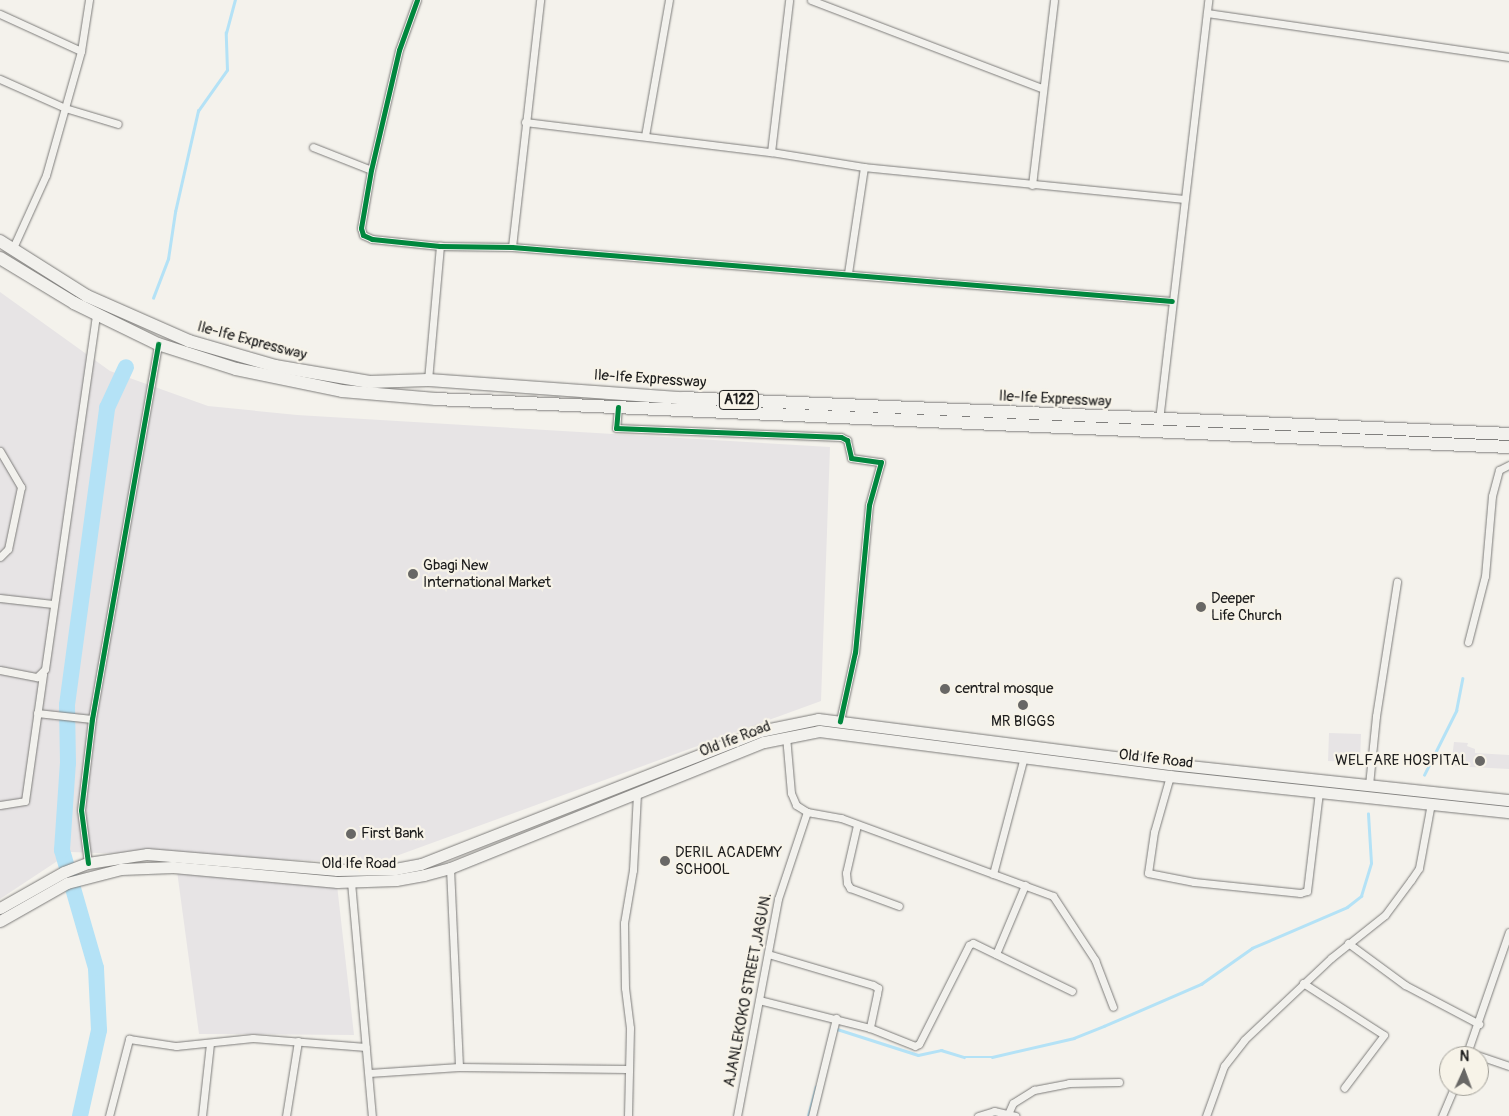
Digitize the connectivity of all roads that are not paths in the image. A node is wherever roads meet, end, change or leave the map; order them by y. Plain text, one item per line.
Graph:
1 (89, 0) edge
2 (417, 0) edge
3 (540, 0) edge
4 (669, 0) edge
5 (788, 0) edge
6 (811, 0) edge
7 (1054, 0) edge
8 (1208, 0) edge
9 (1207, 12) junction
10 (0, 14) edge
11 (81, 51) junction
12 (1509, 57) edge
13 (0, 79) edge
14 (1042, 88) junction
15 (65, 108) junction
16 (525, 122) junction
17 (118, 124) dead end
18 (645, 136) junction
19 (312, 147) dead end
20 (771, 152) junction
21 (864, 167) junction
22 (371, 170) junction
23 (1032, 185) junction
24 (1182, 199) junction
25 (0, 241) edge
26 (440, 246) junction
27 (512, 247) junction
28 (12, 250) junction
29 (0, 258) edge
30 (848, 273) junction
31 (1172, 301) junction
32 (96, 315) junction
33 (158, 344) junction
34 (428, 380) junction
35 (618, 407) junction
36 (1159, 420) junction
37 (1509, 434) edge
38 (1509, 447) edge
39 (0, 451) edge
40 (1509, 465) edge
41 (0, 557) edge
42 (1397, 582) dead end
43 (0, 598) edge
44 (54, 604) junction
45 (1468, 642) dead end
46 (0, 670) edge
47 (43, 674) junction
48 (40, 713) junction
49 (90, 719) junction
50 (840, 721) junction
51 (786, 736) junction
52 (1024, 757) junction
53 (1096, 760) junction
54 (1170, 776) junction
55 (1369, 785) junction
56 (1319, 792) junction
57 (637, 793) junction
58 (1431, 803) junction
59 (0, 805) edge
60 (1504, 805) edge
61 (807, 812) junction
62 (547, 823) junction
63 (857, 825) junction
64 (147, 854) junction
65 (88, 863) junction
66 (146, 866) junction
67 (450, 868) junction
68 (993, 874) junction
69 (65, 878) junction
70 (351, 882) junction
71 (1025, 885) junction
72 (899, 906) dead end
73 (0, 908) edge
74 (0, 921) edge
75 (1509, 932) edge
76 (1348, 943) junction
77 (768, 954) junction
78 (996, 954) junction
79 (1303, 983) junction
80 (1072, 991) dead end
81 (759, 1000) junction
82 (1114, 1007) dead end
83 (836, 1018) junction
84 (1480, 1024) junction
85 (870, 1028) junction
86 (298, 1040) junction
87 (210, 1044) junction
88 (1470, 1046) edge
89 (366, 1047) junction
90 (1489, 1060) edge
91 (1509, 1066) edge
92 (459, 1067) junction
93 (627, 1069) junction
94 (369, 1073) junction
95 (1119, 1082) dead end
96 (1344, 1088) dead end
97 (1451, 1096) edge
98 (985, 1114) edge
99 (1012, 1115) edge
100 (109, 1116) edge
101 (202, 1116) edge
102 (286, 1116) edge
103 (372, 1116) edge
104 (628, 1116) edge
105 (737, 1116) edge
106 (812, 1116) edge
107 (978, 1116) edge
108 (1206, 1116) edge
109 (1442, 1116) edge

1 - 11 street
2 - 22 street
3 - 16 street
4 - 18 street
5 - 20 street
6 - 14 street
7 - 14 street
8 - 9 street
9 - 12 street
9 - 24 street
10 - 11 street
11 - 15 street
13 - 15 street
14 - 23 street
15 - 17 street
15 - 28 street
16 - 18 street
16 - 27 street
18 - 20 street
19 - 22 street
20 - 21 street
21 - 23 street
21 - 30 street
22 - 26 street
23 - 24 street
24 - 31 street
25 - 28 highway, Ile-Ife Expressway / A122
26 - 27 street
26 - 34 street
27 - 30 street
28 - 34 highway, Ile-Ife Expressway / A122
29 - 32 highway, Ile-Ife Expressway / A122
30 - 31 street
31 - 36 street
32 - 33 highway, Ile-Ife Expressway / A122
32 - 44 street
33 - 35 highway, Ile-Ife Expressway / A122
33 - 49 street
34 - 36 highway, Ile-Ife Expressway / A122
35 - 38 highway, Ile-Ife Expressway / A122
35 - 50 street
36 - 37 highway, Ile-Ife Expressway / A122
39 - 41 street
40 - 45 street
42 - 55 street
43 - 44 street
44 - 47 street
46 - 47 street
47 - 48 street
48 - 49 street
48 - 59 street
49 - 65 street
50 - 53 main road, Old Ife Road
50 - 62 main road, Old Ife Road
51 - 52 main road, Old Ife Road
51 - 57 main road, Old Ife Road
51 - 61 street
52 - 53 main road, Old Ife Road
52 - 68 street
53 - 54 main road, Old Ife Road
53 - 55 main road, Old Ife Road
54 - 56 main road, Old Ife Road
54 - 56 street
55 - 60 main road, Old Ife Road
56 - 58 main road, Old Ife Road
57 - 62 main road, Old Ife Road
57 - 93 street
58 - 60 main road, Old Ife Road
58 - 76 street
61 - 63 street
61 - 77 street, AJANLEKOKO STREET,JAGUN.
62 - 64 main road, Old Ife Road
62 - 67 main road, Old Ife Road
63 - 68 street
63 - 72 street
64 - 65 main road, Old Ife Road
64 - 66 main road
65 - 69 main road, Old Ife Road
66 - 69 main road, Old Ife Road
66 - 70 main road, Old Ife Road
67 - 70 main road, Old Ife Road
67 - 92 street
68 - 71 street
69 - 73 main road, Old Ife Road
69 - 74 main road, Old Ife Road
70 - 89 street
71 - 78 street
71 - 82 street
75 - 84 street
76 - 79 street
76 - 84 street
77 - 81 street, AJANLEKOKO STREET,JAGUN.
77 - 85 street
78 - 80 street
78 - 85 street
79 - 96 street
79 - 108 street
81 - 83 street
81 - 105 street, AJANLEKOKO STREET,JAGUN.
83 - 85 street
83 - 106 street
84 - 88 street
86 - 87 street
86 - 89 street
86 - 102 street
87 - 100 street
87 - 101 street
89 - 94 street
90 - 91 street
92 - 93 street
92 - 94 street
93 - 104 street
94 - 103 street
95 - 99 street
97 - 109 street
98 - 99 street
98 - 107 street

